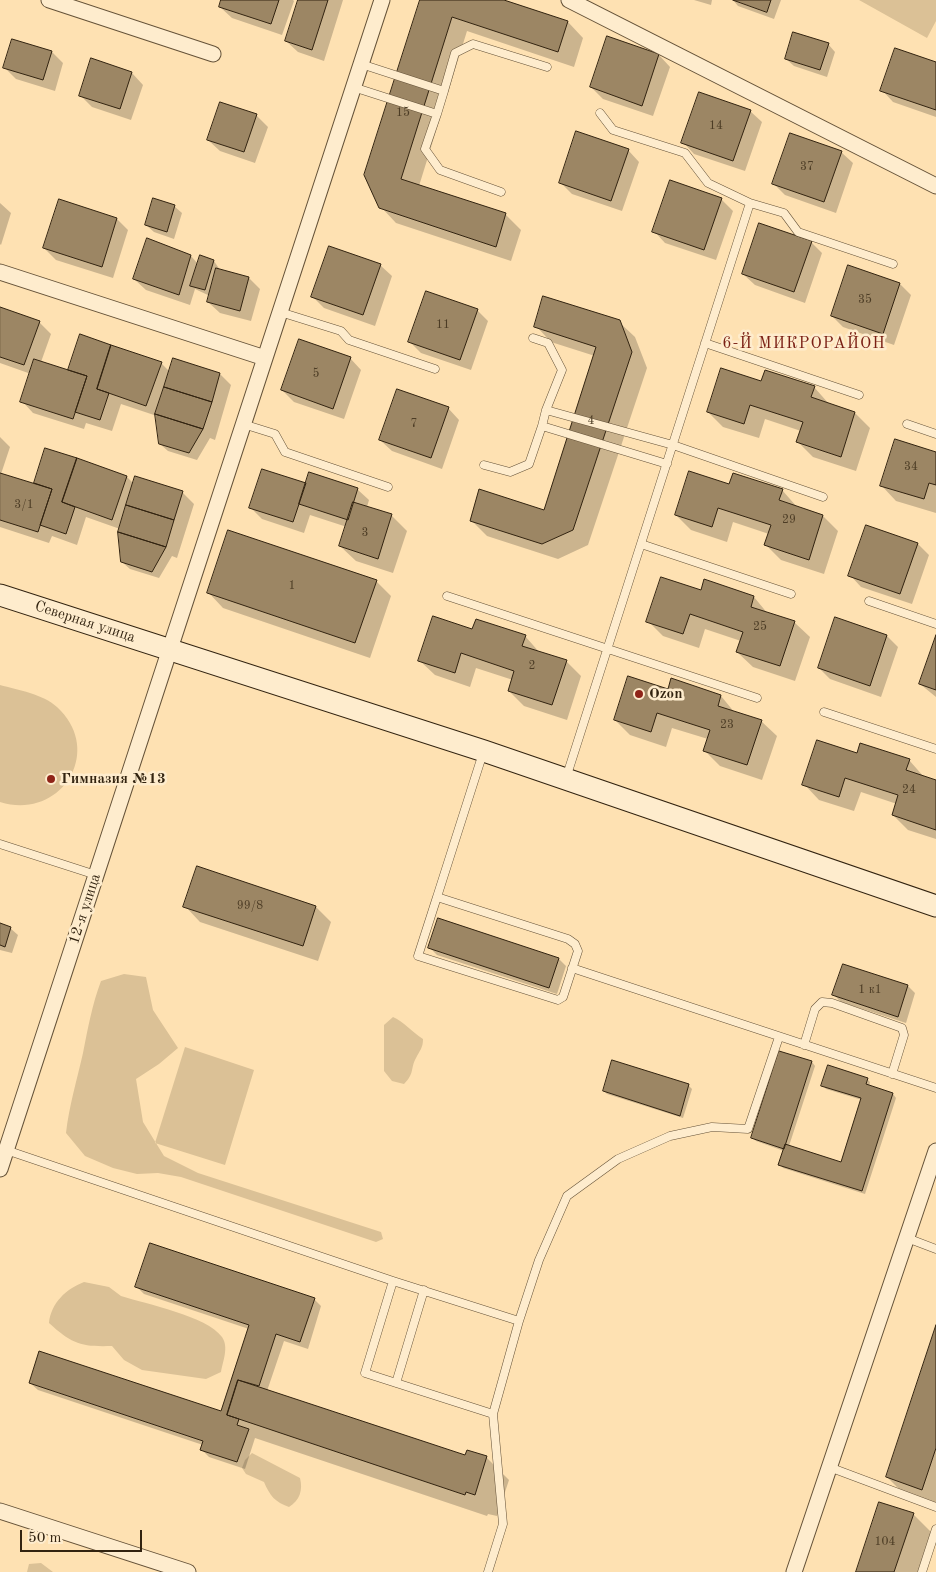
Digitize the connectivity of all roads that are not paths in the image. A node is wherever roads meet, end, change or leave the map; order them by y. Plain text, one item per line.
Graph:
1 (49, 0) edge
2 (382, 0) edge
3 (569, 0) edge
4 (213, 54) dead end
5 (361, 64) junction
6 (547, 67) dead end
7 (353, 87) junction
8 (444, 91) junction
9 (600, 113) dead end
10 (437, 114) junction
11 (936, 186) edge
12 (501, 192) dead end
13 (750, 203) junction
14 (892, 264) dead end
15 (0, 272) edge
16 (280, 312) junction
17 (533, 338) dead end
18 (705, 343) junction
19 (265, 358) junction
20 (435, 369) dead end
21 (859, 395) dead end
22 (546, 410) junction
23 (243, 424) junction
24 (907, 424) dead end
25 (542, 426) junction
26 (936, 434) edge
27 (673, 445) junction
28 (667, 464) junction
29 (484, 465) dead end
30 (388, 487) dead end
31 (823, 497) dead end
32 (641, 544) junction
33 (791, 594) dead end
34 (0, 595) edge
35 (447, 596) dead end
36 (869, 601) dead end
37 (936, 624) edge
38 (608, 648) junction
39 (169, 649) junction
40 (757, 698) dead end
41 (824, 712) dead end
42 (936, 749) edge
43 (484, 751) junction
44 (566, 779) junction
45 (0, 844) edge
46 (96, 875) junction
47 (437, 897) junction
48 (936, 906) edge
49 (572, 968) junction
50 (779, 1037) junction
51 (804, 1045) junction
52 (892, 1074) junction
53 (936, 1088) edge
54 (3, 1149) edge
55 (936, 1151) edge
56 (0, 1169) edge
57 (907, 1238) junction
58 (936, 1249) edge
59 (393, 1281) junction
60 (424, 1290) junction
61 (519, 1321) junction
62 (396, 1383) junction
63 (493, 1414) junction
64 (829, 1467) junction
65 (936, 1507) edge
66 (0, 1511) edge
67 (936, 1529) edge
68 (188, 1572) edge
69 (488, 1572) edge
70 (794, 1572) edge
71 (922, 1572) edge

1 - 4 street
2 - 5 street, 12-я улица
3 - 11 street
5 - 7 street, 12-я улица
5 - 8 lane
6 - 8 lane
7 - 10 lane
7 - 16 street, 12-я улица
8 - 10 lane
9 - 13 lane
10 - 12 lane
13 - 14 lane
13 - 18 lane
15 - 19 street
16 - 19 street, 12-я улица
16 - 20 lane
17 - 22 lane
18 - 21 lane
18 - 27 lane
19 - 23 street, 12-я улица
22 - 25 lane
22 - 27 lane
23 - 30 lane
23 - 39 street, 12-я улица
24 - 26 lane
25 - 28 lane
25 - 29 lane
27 - 28 lane
27 - 31 lane
28 - 32 lane
32 - 33 lane
32 - 38 lane
34 - 39 street, Северная улица
35 - 38 lane
36 - 37 lane
38 - 40 lane
38 - 44 lane
39 - 43 street, Северная улица
39 - 46 street, 12-я улица
41 - 42 lane
43 - 44 street, Северная улица
43 - 47 lane
44 - 48 street, Северная улица
45 - 46 lane
46 - 54 street, 12-я улица
47 - 49 lane
47 - 49 lane
49 - 50 lane
50 - 51 lane
50 - 61 lane
51 - 52 lane
51 - 52 lane
52 - 53 lane
54 - 56 street, 12-я улица
54 - 59 lane
55 - 57 street
57 - 58 lane
57 - 64 street
59 - 60 lane
59 - 62 lane
60 - 61 lane
60 - 62 lane
61 - 63 lane
62 - 63 lane
63 - 69 lane
64 - 65 lane
64 - 70 street
66 - 68 street
67 - 71 lane

